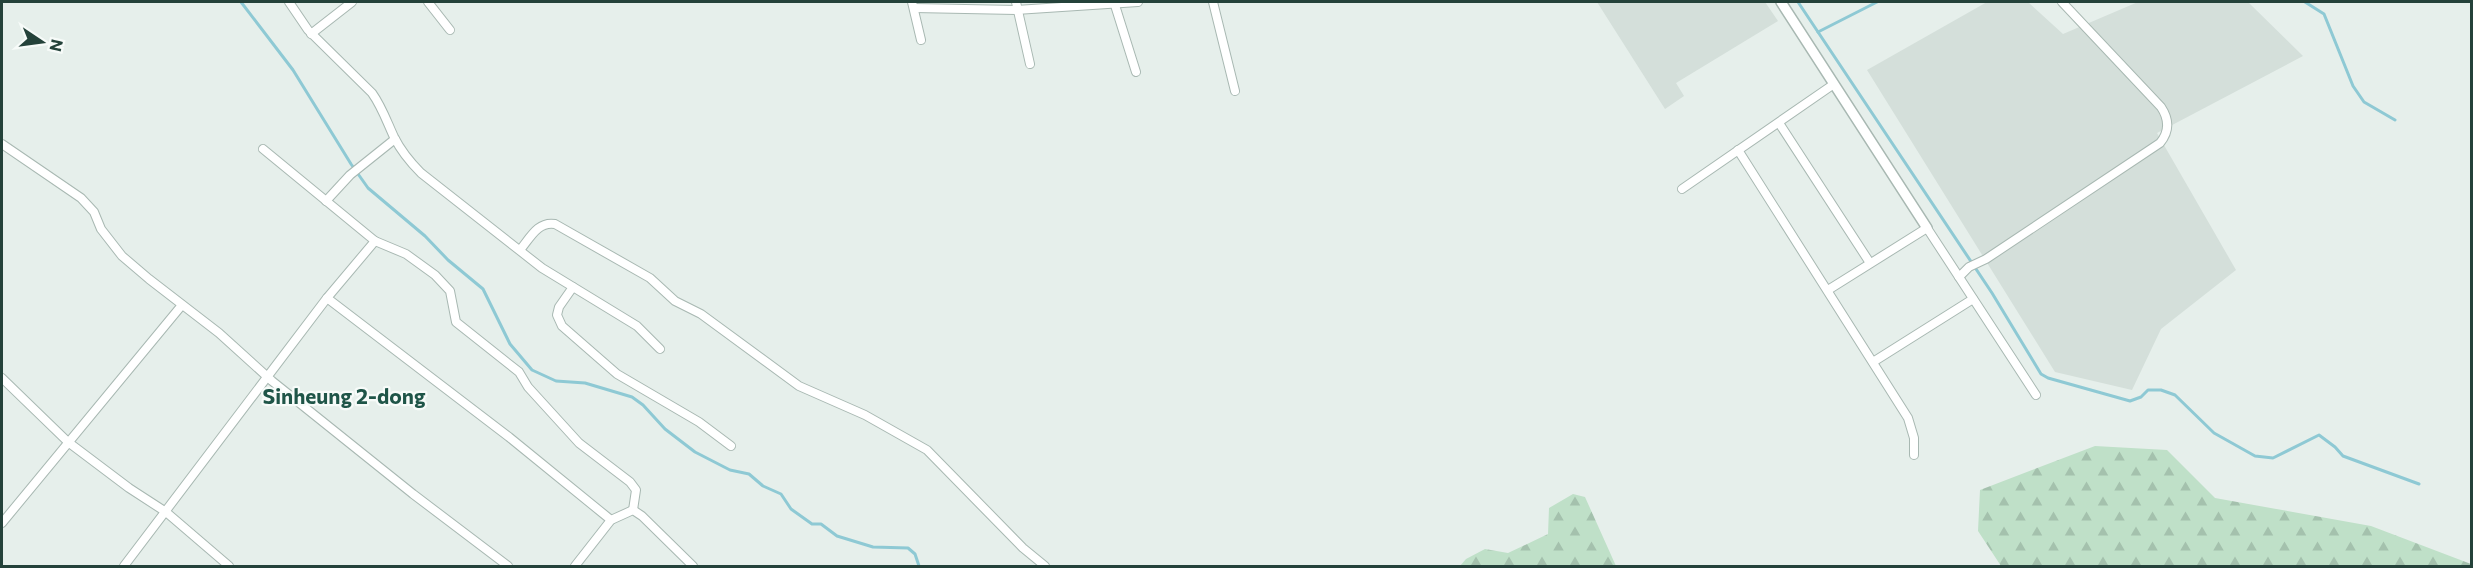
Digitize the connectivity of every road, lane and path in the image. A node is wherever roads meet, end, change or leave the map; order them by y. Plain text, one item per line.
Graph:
1 (289, 2) edge
2 (352, 2) edge
3 (428, 2) edge
4 (1138, 2) edge
5 (1213, 2) edge
6 (1781, 2) edge
7 (2062, 2) edge
8 (1114, 3) edge
9 (913, 5) edge
10 (1017, 5) edge
11 (450, 30) dead end
12 (312, 34) junction
13 (921, 40) dead end
14 (1030, 64) dead end
15 (1136, 72) dead end
16 (1834, 84) junction
17 (1235, 91) dead end
18 (1779, 123) junction
19 (395, 139) junction
20 (2, 144) edge
21 (263, 149) dead end
22 (1738, 150) junction
23 (1682, 189) dead end
24 (326, 201) junction
25 (1927, 228) junction
26 (375, 241) junction
27 (520, 250) junction
28 (1870, 263) junction
29 (1959, 277) junction
30 (573, 287) junction
31 (1828, 290) junction
32 (327, 298) junction
33 (1973, 299) junction
34 (182, 305) junction
35 (660, 349) dead end
36 (1873, 362) junction
37 (268, 377) junction
38 (2, 378) edge
39 (2036, 395) dead end
40 (68, 442) junction
41 (731, 446) dead end
42 (1914, 455) dead end
43 (633, 510) junction
44 (166, 512) junction
45 (610, 520) junction
46 (2, 523) edge
47 (124, 567) edge
48 (229, 567) edge
49 (508, 567) edge
50 (574, 567) edge
51 (693, 567) edge
52 (1045, 567) edge

1 - 12 street
2 - 12 street
3 - 11 street
4 - 8 street
5 - 17 street
6 - 16 street
7 - 29 street
8 - 10 street
8 - 15 street
9 - 10 street
9 - 13 street
10 - 14 street
12 - 19 street
16 - 18 street
16 - 25 street
18 - 22 street
18 - 28 street
19 - 24 street
19 - 27 street
20 - 34 street
21 - 24 street
22 - 23 street
22 - 31 street
24 - 26 street
25 - 28 street
25 - 29 street
26 - 32 street
26 - 43 street
27 - 30 street
27 - 52 street
28 - 31 street
29 - 33 street
30 - 35 street
30 - 41 street
31 - 36 street
32 - 37 street
32 - 45 street
33 - 36 street
33 - 39 street
34 - 37 street
34 - 40 street
36 - 42 street
37 - 44 street
37 - 49 street
38 - 40 street
40 - 44 street
40 - 46 street
43 - 45 street
43 - 51 street
44 - 47 street
44 - 48 street
45 - 50 street

